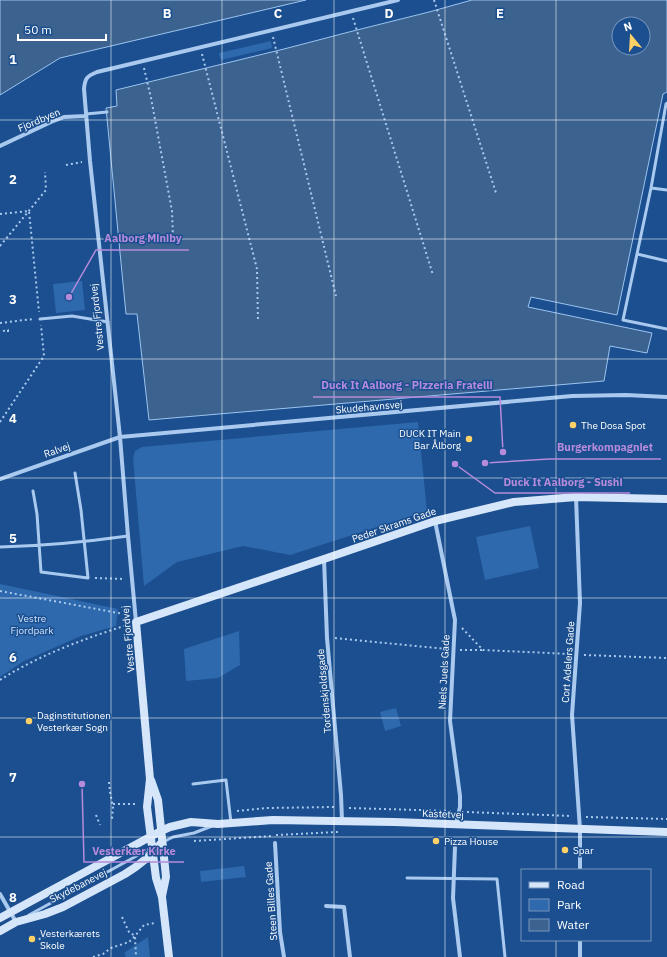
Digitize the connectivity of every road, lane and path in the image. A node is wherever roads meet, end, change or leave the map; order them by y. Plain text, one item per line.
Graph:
1 (398, 0) edge
2 (434, 0) edge
3 (350, 11) junction
4 (272, 30) junction
5 (200, 47) junction
6 (142, 61) junction
7 (667, 103) edge
8 (107, 112) dead end
9 (86, 115) junction
10 (0, 146) edge
11 (90, 161) junction
12 (66, 165) dead end
13 (45, 172) dead end
14 (651, 188) junction
15 (667, 190) edge
16 (496, 193) dead end
17 (29, 211) junction
18 (0, 214) edge
19 (173, 237) dead end
20 (0, 246) edge
21 (637, 254) junction
22 (667, 261) edge
23 (433, 275) dead end
24 (336, 296) dead end
25 (40, 319) junction
26 (108, 322) junction
27 (258, 322) dead end
28 (0, 323) edge
29 (667, 328) edge
30 (3, 331) dead end
31 (8, 332) dead end
32 (667, 397) edge
33 (0, 422) edge
34 (120, 437) junction
35 (75, 472) dead end
36 (0, 479) edge
37 (33, 491) dead end
38 (576, 497) junction
39 (667, 499) edge
40 (435, 521) junction
41 (128, 536) junction
42 (84, 542) junction
43 (40, 546) junction
44 (0, 548) edge
45 (324, 559) junction
46 (88, 578) junction
47 (132, 579) junction
48 (0, 591) edge
49 (136, 619) junction
50 (455, 620) junction
51 (328, 638) junction
52 (454, 650) junction
53 (483, 650) junction
54 (576, 654) junction
55 (667, 658) edge
56 (0, 680) edge
57 (150, 779) junction
58 (109, 782) dead end
59 (194, 784) dead end
60 (112, 804) junction
61 (134, 804) dead end
62 (333, 807) dead end
63 (342, 807) junction
64 (459, 811) junction
65 (96, 816) dead end
66 (579, 816) junction
67 (112, 819) dead end
68 (342, 820) junction
69 (667, 820) edge
70 (231, 823) junction
71 (218, 824) junction
72 (456, 824) junction
73 (100, 825) dead end
74 (580, 829) junction
75 (161, 831) junction
76 (345, 832) dead end
77 (667, 832) edge
78 (150, 836) junction
79 (162, 842) junction
80 (190, 842) dead end
81 (276, 843) dead end
82 (455, 847) dead end
83 (152, 851) junction
84 (580, 869) edge
85 (407, 878) dead end
86 (454, 878) junction
87 (0, 894) edge
88 (162, 897) junction
89 (326, 906) dead end
90 (10, 912) junction
91 (122, 917) dead end
92 (0, 918) edge
93 (16, 922) junction
94 (164, 922) junction
95 (0, 931) edge
96 (77, 936) dead end
97 (135, 936) junction
98 (34, 941) dead end
99 (580, 941) edge
100 (94, 957) edge
101 (136, 957) edge
102 (169, 957) edge
103 (284, 957) edge
104 (350, 957) edge
105 (460, 957) edge
106 (505, 957) edge
107 (580, 957) edge

1 - 3 street, Vestre Fjordvej
2 - 16 path
3 - 4 street, Vestre Fjordvej
3 - 23 path
4 - 5 street, Vestre Fjordvej
4 - 24 path
5 - 6 street, Vestre Fjordvej
5 - 27 path
6 - 9 street, Vestre Fjordvej
6 - 19 path
7 - 14 lane
8 - 9 lane
9 - 10 street, Fjordbyen
9 - 11 street, Vestre Fjordvej
11 - 12 path
11 - 26 street, Vestre Fjordvej
13 - 17 path
14 - 15 lane
14 - 21 lane
17 - 18 path
17 - 20 path
17 - 25 path
21 - 22 lane
21 - 29 lane
25 - 26 lane
25 - 28 path
25 - 33 path
26 - 34 street, Vestre Fjordvej
30 - 31 path
32 - 34 street, Skudehavnsvej
34 - 36 street, Ralvej
34 - 41 street, Vestre Fjordvej
35 - 42 lane
37 - 43 lane
38 - 39 street, Peder Skrams Gade
38 - 40 street, Peder Skrams Gade
38 - 54 street, Cort Adelers Gade
40 - 45 street, Peder Skrams Gade
40 - 50 street, Niels Juels Gade
41 - 42 lane
41 - 47 street, Vestre Fjordvej
42 - 43 lane
42 - 46 lane
43 - 44 lane
43 - 46 lane
45 - 49 street, Peder Skrams Gade
45 - 51 street, Tordenskjoldsgade
46 - 47 path
47 - 49 street, Vestre Fjordvej
48 - 49 path
49 - 56 path
49 - 57 street, Vestre Fjordvej
50 - 52 street, Niels Juels Gade
50 - 53 path
51 - 52 path
51 - 63 street, Tordenskjoldsgade
52 - 53 path
52 - 64 street, Niels Juels Gade
53 - 54 path
54 - 55 path
54 - 66 street, Cort Adelers Gade
57 - 75 street, Vestre Fjordvej
57 - 78 street, Vestre Fjordvej
58 - 60 path
59 - 70 lane
60 - 61 path
60 - 67 path
62 - 63 path
63 - 64 path
63 - 68 street, Tordenskjoldsgade
64 - 66 path
64 - 72 street, Niels Juels Gade
65 - 73 path
66 - 69 path
66 - 74 street, Cort Adelers Gade
68 - 70 street, Kastetvej
68 - 72 street, Kastetvej
70 - 71 street, Kastetvej
71 - 75 street, Kastetvej
71 - 79 lane, Kastetvej
72 - 74 street, Kastetvej
74 - 77 street, Kastetvej
74 - 84 street, Cort Adelers Gade
75 - 78 street, Skydebanevej
75 - 79 street, Vestre Fjordvej
76 - 80 path
78 - 83 street, Vestre Fjordvej
78 - 90 street, Skydebanevej
79 - 83 street, Skydebanevej
79 - 88 street, Vestre Fjordvej
81 - 103 street, Steen Billes Gade
82 - 86 street
83 - 88 street, Vestre Fjordvej
83 - 93 street, Skydebanevej
85 - 86 lane
86 - 105 street
86 - 106 lane
87 - 90 street
88 - 94 street, Vestre Fjordvej
89 - 104 street
90 - 92 street, Skydebanevej
90 - 93 street
91 - 97 path
93 - 95 street, Skydebanevej
94 - 97 path
94 - 102 street, Vestre Fjordvej
96 - 98 path
97 - 100 path
97 - 101 path
99 - 107 street

